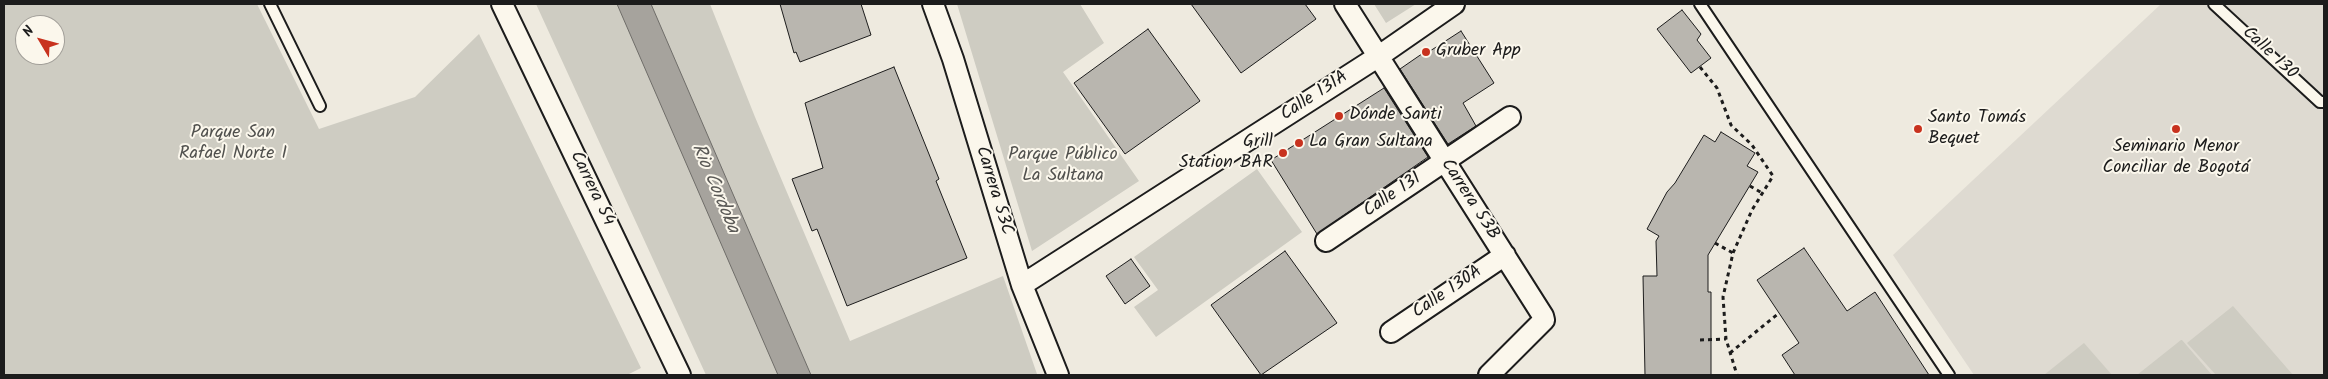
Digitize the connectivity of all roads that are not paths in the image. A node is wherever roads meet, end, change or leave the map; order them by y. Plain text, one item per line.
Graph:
1 (270, 4) edge
2 (502, 4) edge
3 (933, 4) edge
4 (1345, 4) edge
5 (1454, 4) edge
6 (1700, 4) edge
7 (2214, 4) edge
8 (1379, 56) junction
9 (2324, 102) edge
10 (320, 106) dead end
11 (1510, 117) dead end
12 (1444, 162) junction
13 (1326, 241) dead end
14 (1505, 255) junction
15 (1022, 285) junction
16 (1391, 332) dead end
17 (675, 373) edge
18 (1058, 375) edge
19 (1489, 375) edge
20 (1949, 375) edge

1 - 10 lane
2 - 17 street, Carrera 54
3 - 15 street, Carrera 53C
4 - 8 street, Carrera 53B
5 - 8 street, Calle 131A
6 - 20 lane
7 - 9 lane, Calle 130
8 - 12 street, Carrera 53B
8 - 15 street, Calle 131A
11 - 12 street, Calle 131
12 - 13 street, Calle 131
12 - 14 street, Carrera 53B
14 - 16 street, Calle 130A
14 - 19 street, Carrera 53B
15 - 18 street, Carrera 53C

